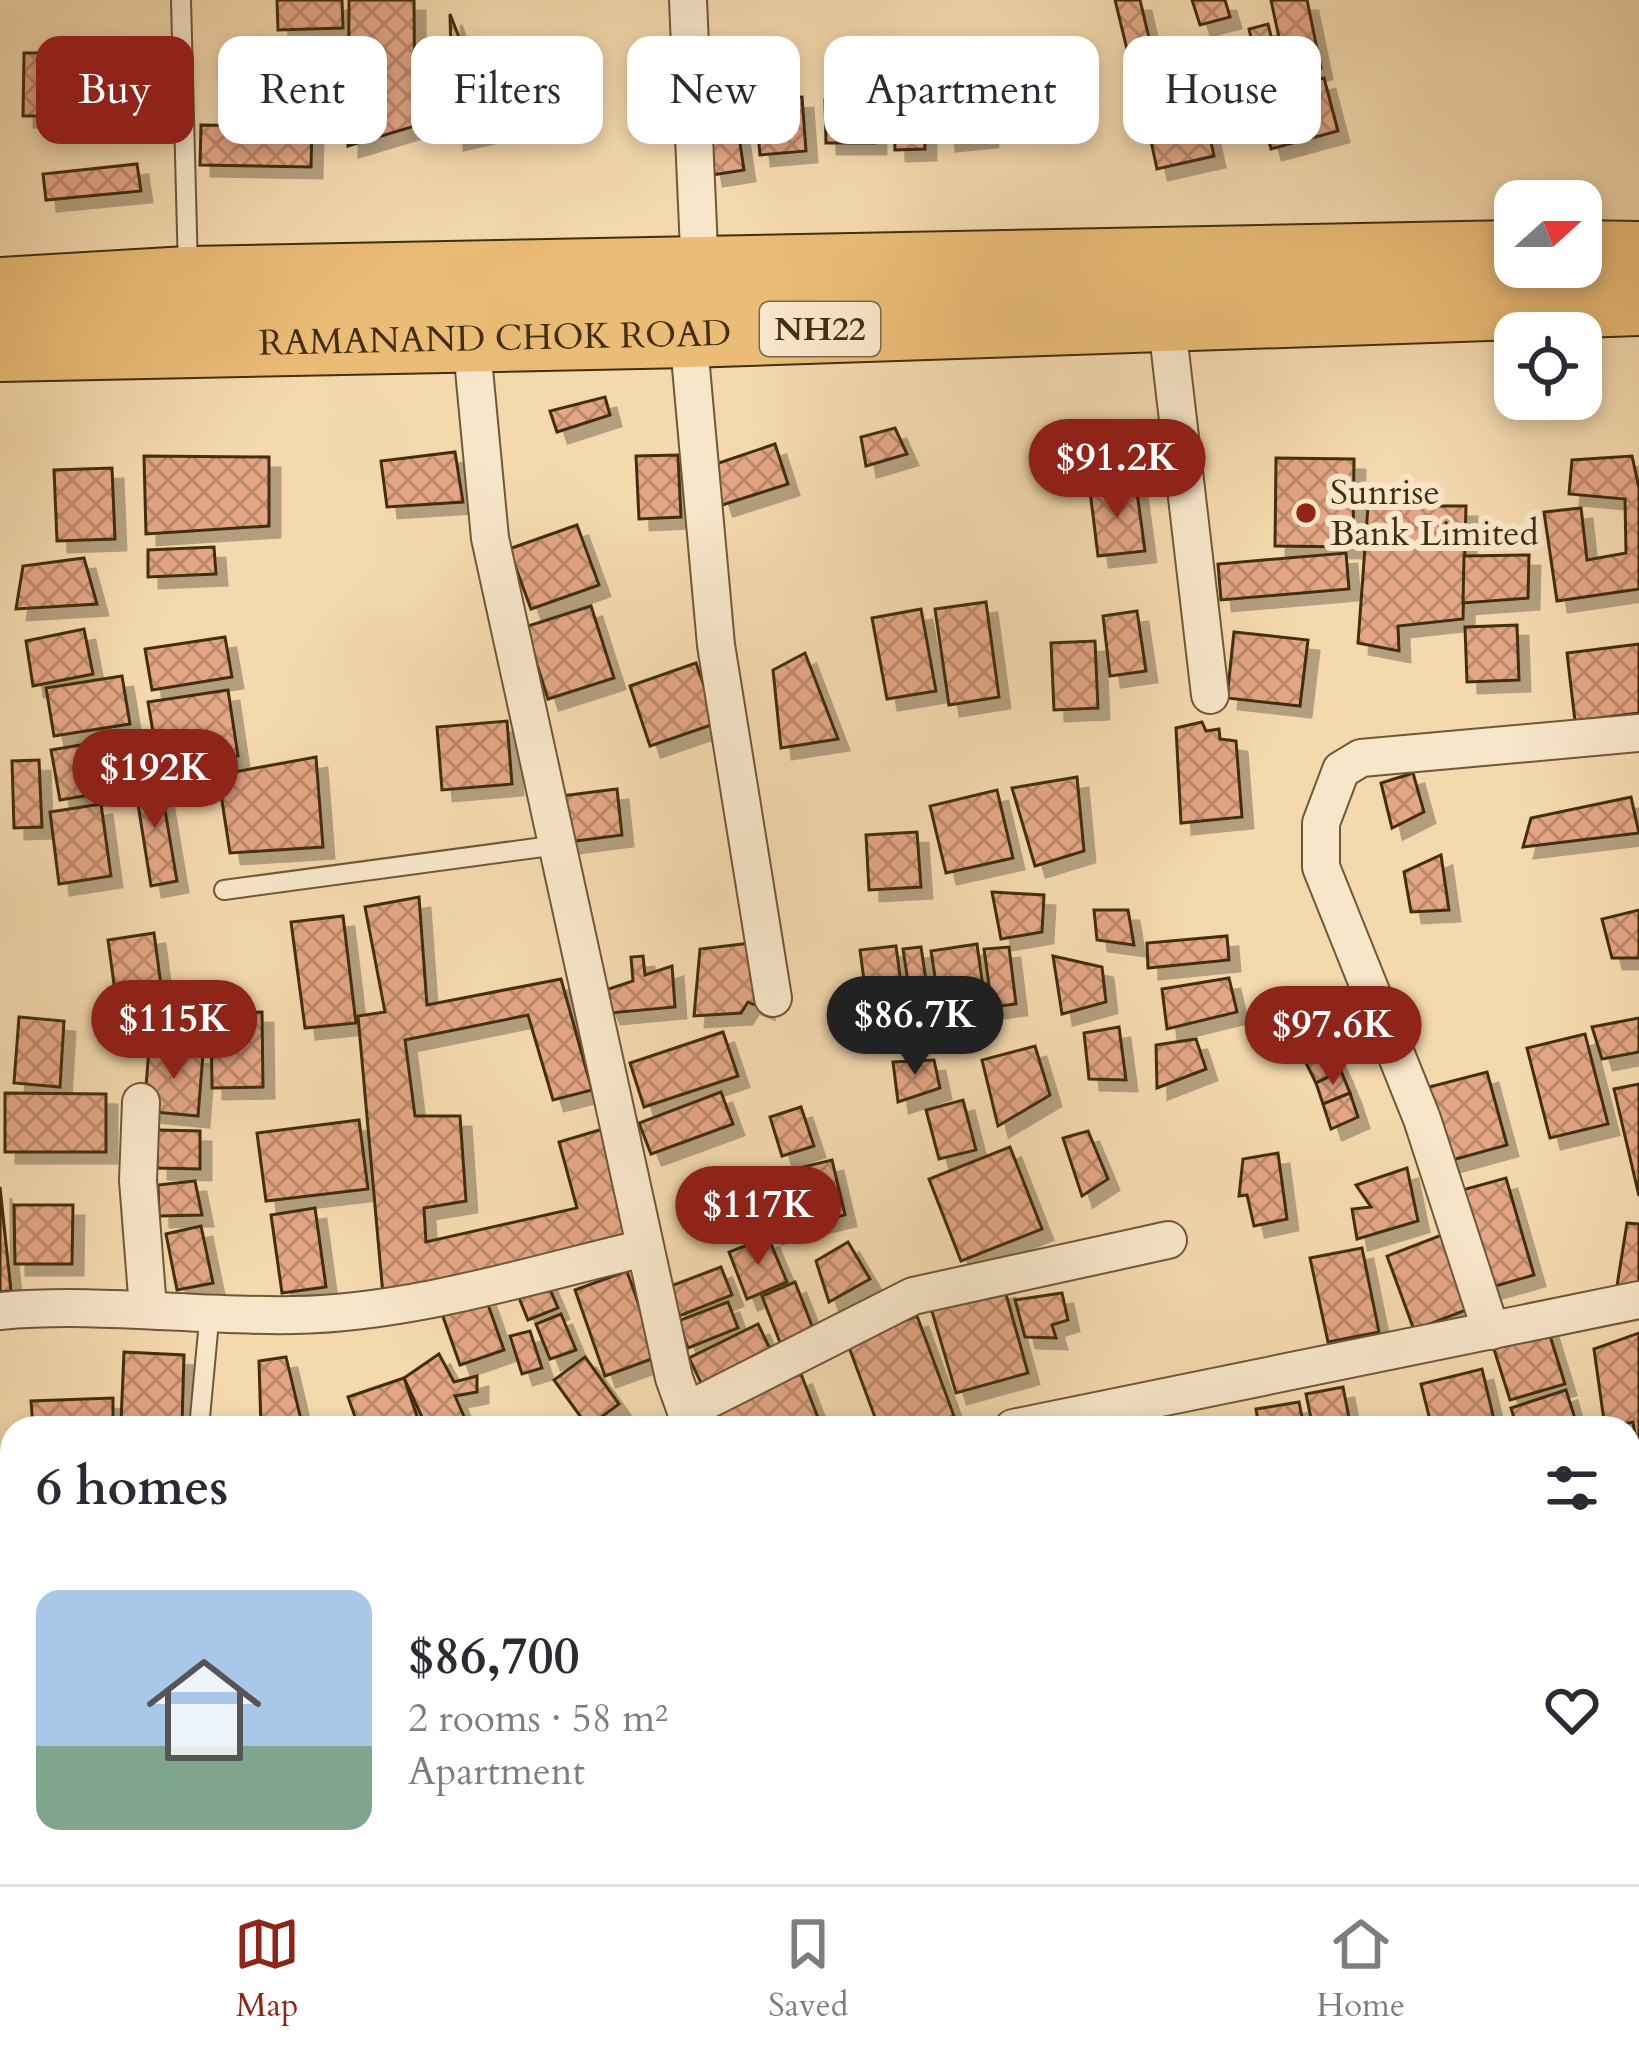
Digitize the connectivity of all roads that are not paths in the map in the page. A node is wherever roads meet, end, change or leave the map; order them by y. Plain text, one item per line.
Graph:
1 (181, 0) edge
2 (688, 0) edge
3 (1602, 254) edge
4 (1494, 255) edge
5 (1639, 255) edge
6 (188, 280) junction
7 (0, 291) edge
8 (1639, 302) edge
9 (694, 304) junction
10 (1166, 317) junction
11 (471, 338) junction
12 (0, 348) edge
13 (1210, 695) dead end
14 (1639, 733) edge
15 (558, 844) junction
16 (224, 890) dead end
17 (773, 998) dead end
18 (141, 1102) dead end
19 (1168, 1240) dead end
20 (645, 1249) junction
21 (1639, 1300) edge
22 (148, 1309) junction
23 (211, 1310) junction
24 (0, 1311) edge
25 (1491, 1331) junction
26 (200, 1416) edge
27 (688, 1416) edge
28 (696, 1416) edge
29 (1072, 1416) edge

1 - 6 lane
2 - 9 street
3 - 5 highway
4 - 9 highway, RAMANAND CHOK ROAD / NH22
6 - 7 highway, RAMANAND CHOK ROAD / NH22
6 - 9 highway, RAMANAND CHOK ROAD / NH22
8 - 10 highway, RAMANAND CHOK ROAD / NH22
9 - 10 highway, RAMANAND CHOK ROAD / NH22
9 - 11 highway, RAMANAND CHOK ROAD / NH22
9 - 17 street
10 - 13 street
11 - 12 highway, RAMANAND CHOK ROAD / NH22
11 - 15 street
14 - 25 street
15 - 16 lane
15 - 20 street
18 - 22 street
19 - 28 street
20 - 23 street
20 - 27 street
21 - 25 street
22 - 23 street
22 - 24 street
23 - 26 lane
25 - 29 street

